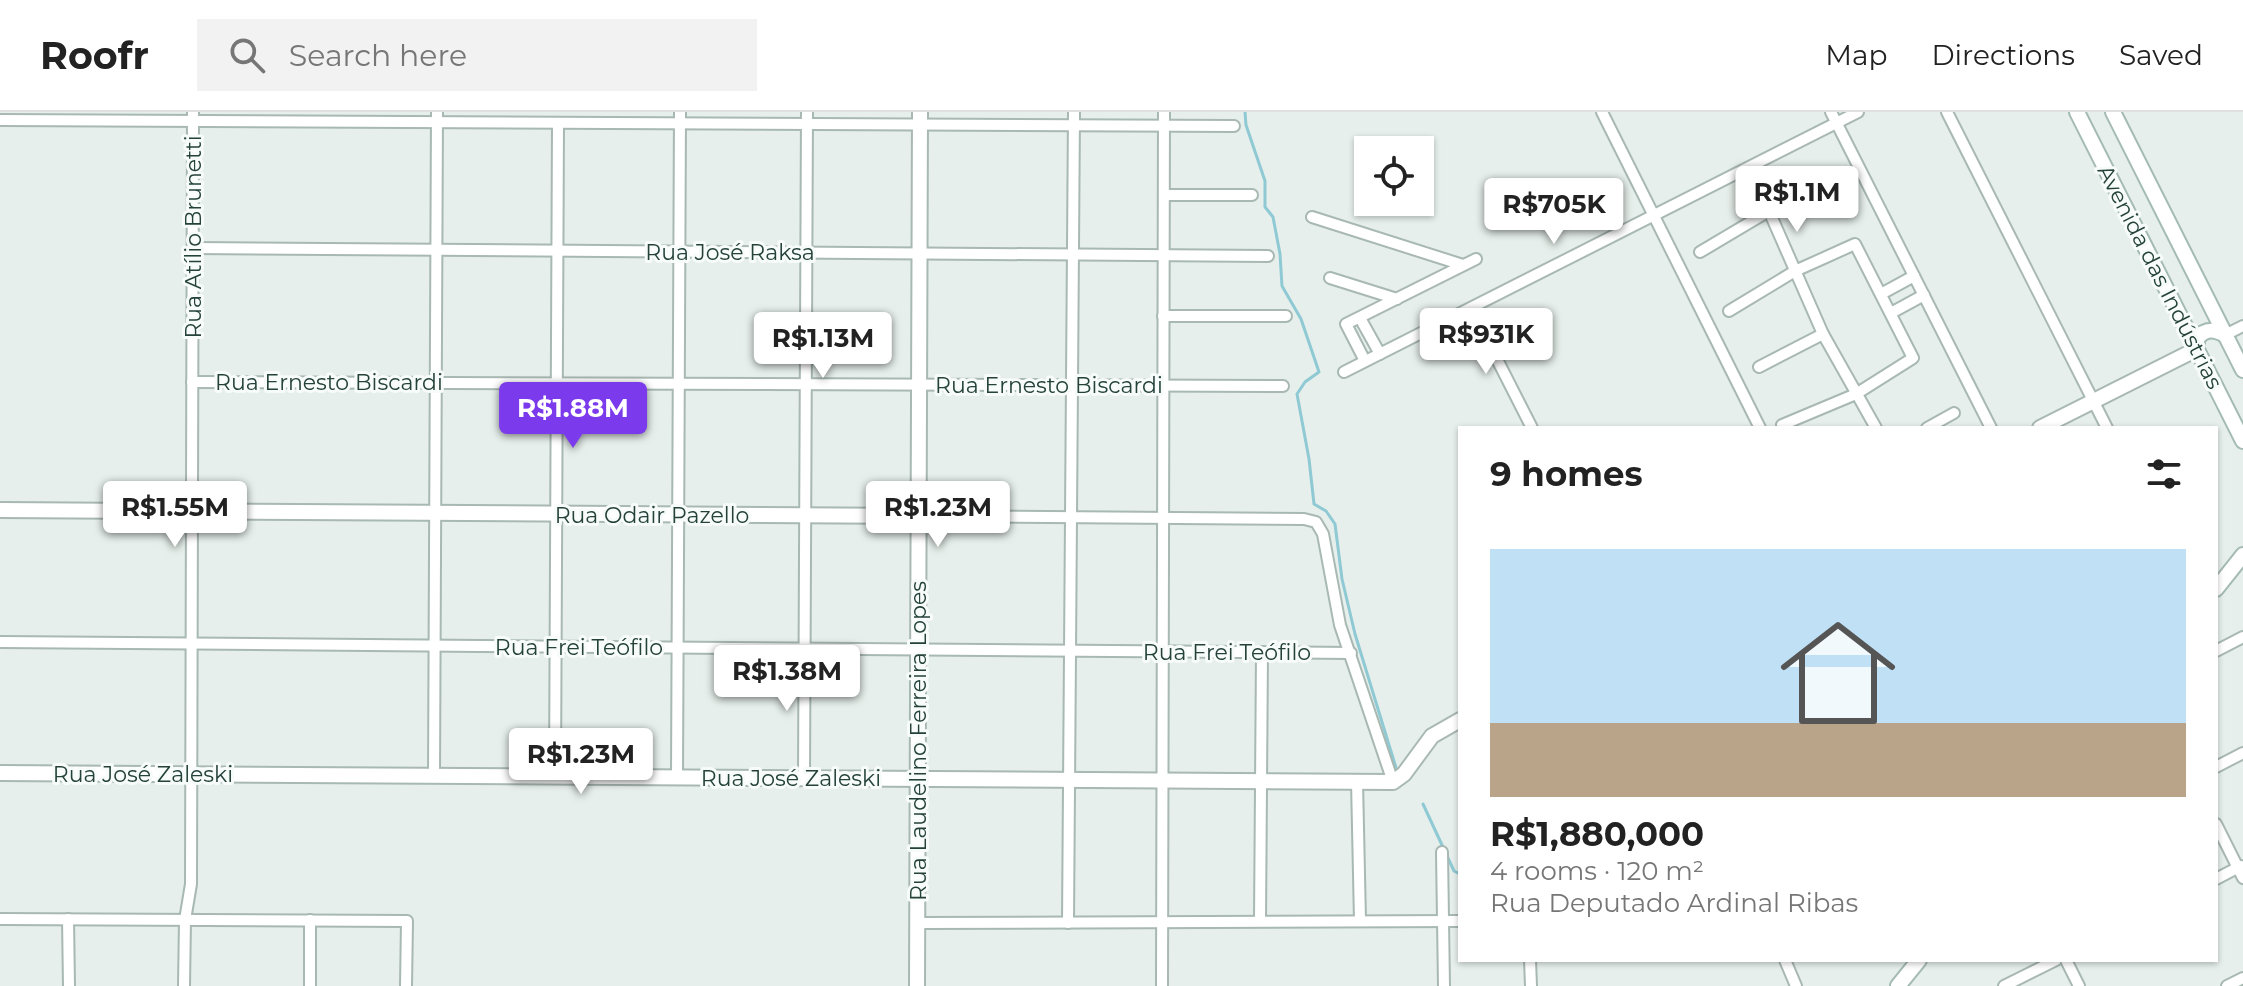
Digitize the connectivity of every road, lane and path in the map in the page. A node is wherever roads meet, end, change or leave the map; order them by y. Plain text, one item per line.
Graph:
1 (1074, 112) edge
2 (1164, 112) edge
3 (1602, 112) edge
4 (1858, 112) edge
5 (1947, 112) edge
6 (2077, 112) edge
7 (2113, 112) edge
8 (193, 117) edge
9 (437, 117) edge
10 (1834, 117) edge
11 (680, 118) edge
12 (807, 118) edge
13 (920, 118) edge
14 (0, 120) edge
15 (558, 123) junction
16 (1074, 125) junction
17 (1164, 125) junction
18 (1234, 126) dead end
19 (1835, 182) dead end
20 (1164, 195) junction
21 (1252, 195) dead end
22 (1769, 211) junction
23 (1653, 216) junction
24 (1312, 217) dead end
25 (193, 248) junction
26 (436, 250) junction
27 (557, 251) junction
28 (679, 251) junction
29 (806, 252) junction
30 (1700, 252) dead end
31 (920, 253) junction
32 (1073, 254) junction
33 (1164, 255) junction
34 (1268, 256) dead end
35 (1476, 259) dead end
36 (1463, 265) junction
37 (1795, 271) junction
38 (1914, 276) junction
39 (1330, 278) dead end
40 (1881, 294) junction
41 (1924, 295) junction
42 (1397, 299) junction
43 (1471, 308) junction
44 (1729, 311) dead end
45 (1891, 313) junction
46 (1163, 316) junction
47 (1286, 316) dead end
48 (1360, 318) junction
49 (2243, 326) edge
50 (1823, 334) junction
51 (2225, 335) junction
52 (2197, 349) junction
53 (1380, 354) junction
54 (1365, 361) junction
55 (1759, 367) dead end
56 (2243, 370) edge
57 (1344, 372) dead end
58 (192, 382) junction
59 (436, 383) junction
60 (556, 383) junction
61 (678, 383) junction
62 (806, 384) junction
63 (919, 384) junction
64 (1072, 385) junction
65 (1163, 385) junction
66 (1283, 386) dead end
67 (1856, 394) junction
68 (2093, 401) junction
69 (1954, 413) dead end
70 (1782, 425) dead end
71 (1531, 426) edge
72 (1759, 426) edge
73 (1875, 426) edge
74 (1931, 426) edge
75 (1990, 426) edge
76 (2044, 426) edge
77 (2106, 426) edge
78 (2243, 441) edge
79 (0, 510) edge
80 (192, 511) junction
81 (435, 513) junction
82 (556, 514) junction
83 (678, 515) junction
84 (805, 516) junction
85 (919, 516) junction
86 (1071, 517) junction
87 (1163, 518) junction
88 (2243, 555) edge
89 (2218, 586) edge
90 (2243, 637) edge
91 (0, 642) edge
92 (191, 644) junction
93 (434, 646) junction
94 (555, 647) junction
95 (677, 648) junction
96 (804, 649) junction
97 (918, 650) junction
98 (2218, 650) edge
99 (1070, 651) junction
100 (1163, 651) junction
101 (1262, 652) junction
102 (1351, 653) junction
103 (1458, 721) edge
104 (2243, 753) edge
105 (2218, 766) edge
106 (0, 773) edge
107 (191, 775) junction
108 (434, 776) junction
109 (555, 777) junction
110 (677, 777) junction
111 (804, 778) junction
112 (918, 779) junction
113 (1069, 780) junction
114 (1162, 780) junction
115 (1261, 781) junction
116 (1357, 781) junction
117 (1393, 782) junction
118 (2218, 828) edge
119 (1442, 852) dead end
120 (2241, 870) edge
121 (2218, 878) edge
122 (0, 919) edge
123 (68, 919) junction
124 (185, 920) junction
125 (310, 920) junction
126 (1260, 921) junction
127 (1360, 921) junction
128 (1443, 921) junction
129 (1458, 921) edge
130 (917, 923) junction
131 (1068, 923) junction
132 (1162, 924) junction
133 (1530, 962) edge
134 (1786, 962) edge
135 (1917, 962) edge
136 (2052, 962) edge
137 (2067, 962) edge
138 (2243, 978) edge
139 (69, 986) edge
140 (184, 986) edge
141 (310, 986) edge
142 (406, 986) edge
143 (917, 986) edge
144 (1162, 986) edge
145 (1444, 986) edge
146 (1531, 986) edge
147 (1796, 986) edge
148 (1898, 986) edge
149 (2004, 986) edge
150 (2079, 986) edge
151 (2227, 986) edge

1 - 16 street
2 - 17 street
3 - 23 street
4 - 10 street
5 - 68 street
6 - 52 street, Avenida das Indústrias
7 - 51 street, Avenida das Indústrias
8 - 9 street
8 - 14 street
8 - 25 street, Rua Atílio Brunetti
9 - 15 street
9 - 26 street
10 - 23 street
10 - 38 street
11 - 12 street
11 - 15 street
11 - 28 street
12 - 13 street
12 - 29 street
13 - 16 street
13 - 31 street, Rua Laudelino Ferreira Lopes
15 - 27 street
16 - 17 street
16 - 32 street
17 - 18 street
17 - 20 street
19 - 22 street
20 - 21 street
20 - 33 street
22 - 30 street
22 - 37 street
23 - 43 street
23 - 72 street
24 - 36 street
25 - 26 street, Rua José Raksa
25 - 58 street, Rua Atílio Brunetti
26 - 27 street, Rua José Raksa
26 - 59 street
27 - 28 street, Rua José Raksa
27 - 60 street
28 - 29 street, Rua José Raksa
28 - 61 street
29 - 31 street, Rua José Raksa
29 - 62 street
31 - 32 street, Rua José Raksa
31 - 63 street, Rua Laudelino Ferreira Lopes
32 - 33 street, Rua José Raksa
32 - 64 street
33 - 34 street, Rua José Raksa
33 - 46 street
35 - 36 street
36 - 42 street
37 - 40 street
37 - 44 street
37 - 50 street
38 - 40 street
38 - 41 street
39 - 42 street
40 - 45 street
41 - 45 street
41 - 75 street
42 - 48 street
43 - 53 street
43 - 71 street
45 - 67 street
46 - 47 street
46 - 65 street
48 - 53 street
48 - 54 street
49 - 51 street
50 - 55 street
50 - 67 street
51 - 52 street
51 - 56 street, Avenida das Indústrias
52 - 68 street
52 - 78 street, Avenida das Indústrias
53 - 54 street
54 - 57 street
58 - 59 street, Rua Ernesto Biscardi
58 - 80 street, Rua Atílio Brunetti
59 - 60 street, Rua Ernesto Biscardi
59 - 81 street
60 - 61 street, Rua Ernesto Biscardi
60 - 82 street
61 - 62 street, Rua Ernesto Biscardi
61 - 83 street
62 - 63 street, Rua Ernesto Biscardi
62 - 84 street
63 - 64 street, Rua Ernesto Biscardi
63 - 85 street, Rua Laudelino Ferreira Lopes
64 - 65 street, Rua Ernesto Biscardi
64 - 86 street
65 - 66 street, Rua Ernesto Biscardi
65 - 87 street
67 - 70 street
67 - 73 street
68 - 76 street
68 - 77 street
69 - 74 street
79 - 80 street, Rua Odair Pazello
80 - 81 street, Rua Odair Pazello
80 - 92 street, Rua Atílio Brunetti
81 - 82 street, Rua Odair Pazello
81 - 93 street
82 - 83 street, Rua Odair Pazello
82 - 94 street
83 - 84 street, Rua Odair Pazello
83 - 95 street
84 - 85 street, Rua Odair Pazello
84 - 96 street
85 - 86 street, Rua Odair Pazello
85 - 97 street, Rua Laudelino Ferreira Lopes
86 - 87 street, Rua Odair Pazello
86 - 99 street
87 - 100 street
87 - 102 street, Rua Odair Pazello
88 - 89 street
90 - 98 street
91 - 92 street, Rua Frei Teófilo
92 - 93 street, Rua Frei Teófilo
92 - 107 street, Rua Atílio Brunetti
93 - 94 street, Rua Frei Teófilo
93 - 108 street
94 - 95 street, Rua Frei Teófilo
94 - 109 street
95 - 96 street, Rua Frei Teófilo
95 - 110 street
96 - 97 street, Rua Frei Teófilo
96 - 111 street
97 - 99 street, Rua Frei Teófilo
97 - 112 street, Rua Laudelino Ferreira Lopes
99 - 100 street, Rua Frei Teófilo
99 - 113 street
100 - 101 street, Rua Frei Teófilo
100 - 114 street
101 - 102 street, Rua Frei Teófilo
101 - 115 street
102 - 117 street
103 - 117 street
104 - 105 street
106 - 107 street, Rua José Zaleski
107 - 108 street, Rua José Zaleski
107 - 124 street, Rua Atílio Brunetti
108 - 109 street, Rua José Zaleski
109 - 110 street, Rua José Zaleski
110 - 111 street, Rua José Zaleski
111 - 112 street, Rua José Zaleski
112 - 113 street, Rua José Zaleski
112 - 130 street, Rua Laudelino Ferreira Lopes
113 - 114 street, Rua José Zaleski
113 - 131 street
114 - 115 street, Rua José Zaleski
114 - 132 street
115 - 116 street, Rua José Zaleski
115 - 126 street
116 - 117 street, Rua José Zaleski
116 - 127 street
118 - 120 street
119 - 128 street
120 - 121 street
122 - 123 street
123 - 124 street
123 - 139 street
124 - 125 street
124 - 140 street, Rua Atílio Brunetti
125 - 141 street
125 - 142 street
126 - 127 street
126 - 132 street
127 - 128 street
128 - 129 street
128 - 145 street
130 - 131 street
130 - 143 street, Rua Laudelino Ferreira Lopes
131 - 132 street
132 - 144 street
133 - 146 street
134 - 147 street
135 - 148 street
136 - 149 street
137 - 150 street
138 - 151 street

